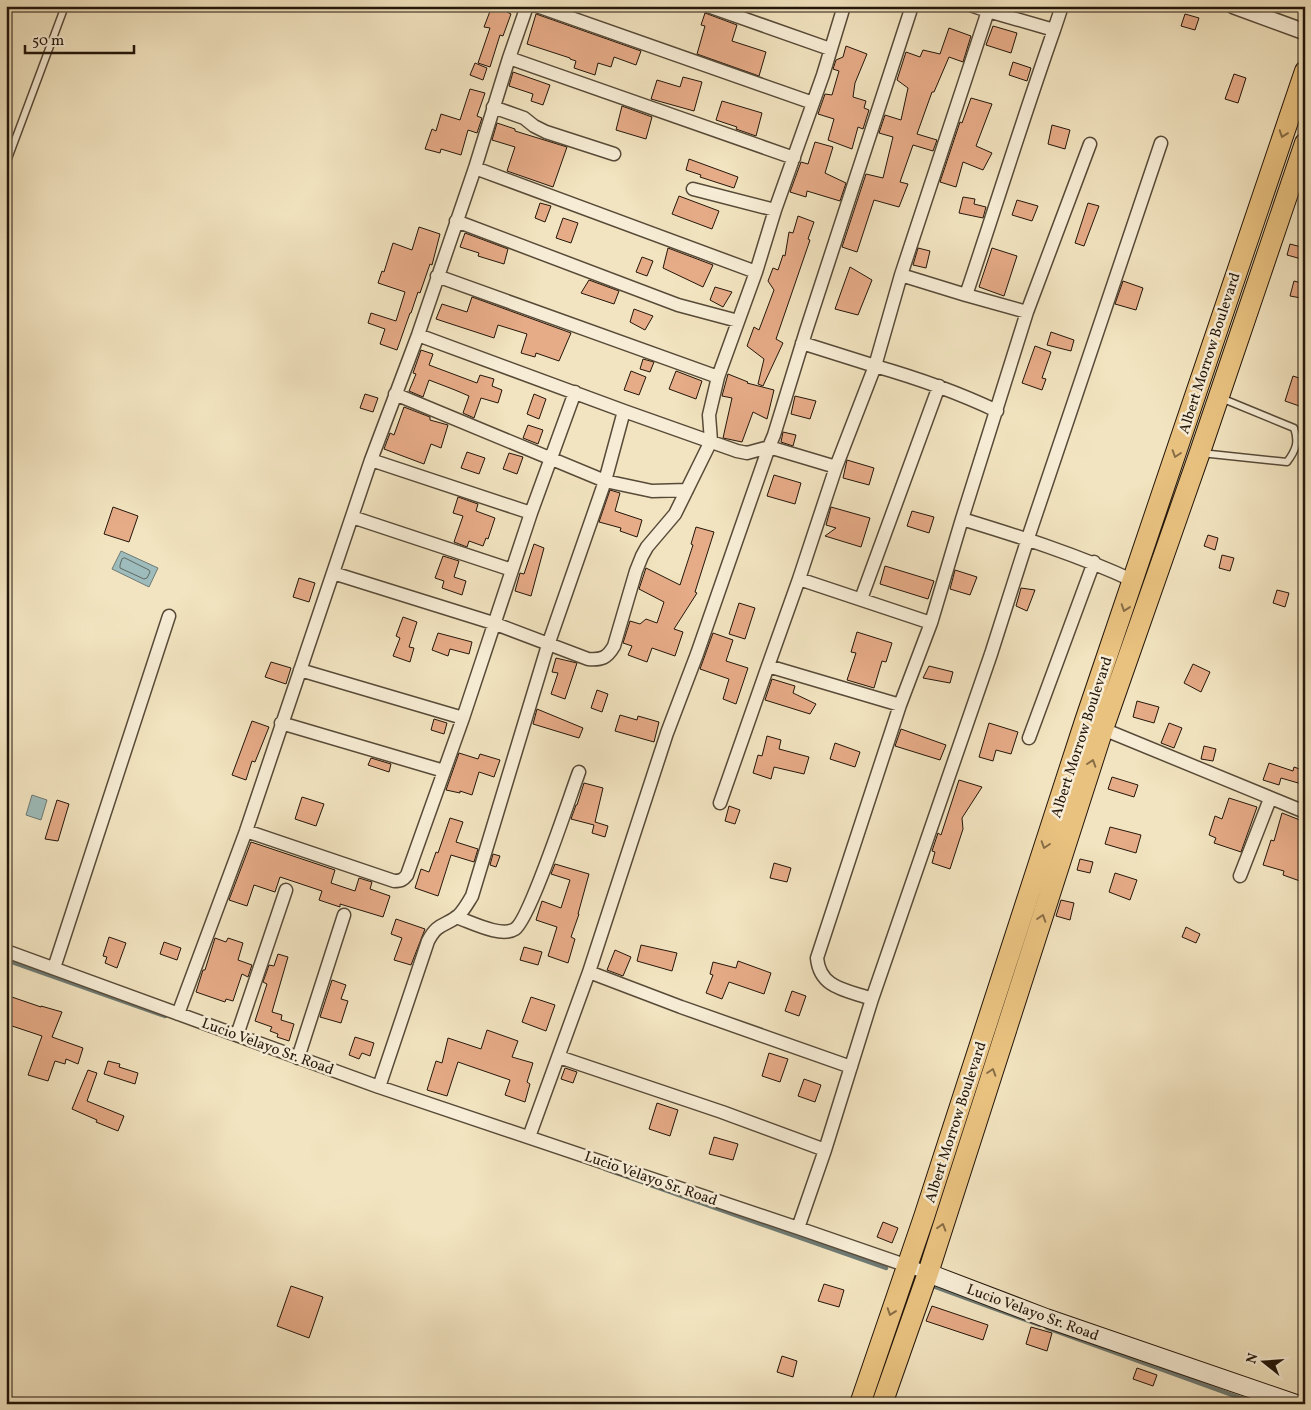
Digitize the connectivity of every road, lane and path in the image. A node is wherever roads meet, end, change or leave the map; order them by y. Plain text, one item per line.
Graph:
1 (65, 6) edge
2 (527, 6) edge
3 (537, 6) edge
4 (708, 6) edge
5 (844, 6) edge
6 (912, 6) edge
7 (974, 6) edge
8 (1062, 6) edge
9 (1234, 6) edge
10 (988, 11) junction
11 (1054, 30) junction
12 (1305, 32) edge
13 (830, 49) junction
14 (509, 58) junction
15 (1305, 71) edge
16 (813, 103) junction
17 (493, 107) junction
18 (1162, 143) dead end
19 (1090, 144) dead end
20 (1304, 148) edge
21 (614, 154) dead end
22 (794, 158) junction
23 (6, 164) edge
24 (475, 168) junction
25 (694, 189) dead end
26 (775, 210) junction
27 (456, 221) junction
28 (756, 272) junction
29 (901, 275) junction
30 (437, 276) junction
31 (966, 294) junction
32 (1027, 312) junction
33 (738, 321) junction
34 (418, 335) junction
35 (802, 343) junction
36 (875, 366) junction
37 (718, 378) junction
38 (939, 386) junction
39 (575, 392) junction
40 (395, 394) junction
41 (1218, 397) junction
42 (624, 411) junction
43 (997, 411) junction
44 (711, 441) junction
45 (769, 447) junction
46 (1200, 452) junction
47 (371, 460) junction
48 (551, 460) junction
49 (836, 467) junction
50 (605, 480) junction
51 (687, 490) junction
52 (531, 513) junction
53 (352, 517) junction
54 (962, 520) junction
55 (1028, 538) junction
56 (1094, 562) junction
57 (512, 570) junction
58 (333, 573) junction
59 (799, 579) junction
60 (1134, 581) junction
61 (861, 599) junction
62 (169, 616) dead end
63 (494, 623) junction
64 (931, 623) junction
65 (548, 645) junction
66 (768, 666) junction
67 (300, 670) junction
68 (900, 705) junction
69 (463, 718) junction
70 (281, 723) junction
71 (1103, 728) junction
72 (1029, 738) dead end
73 (444, 771) junction
74 (578, 772) dead end
75 (1270, 799) junction
76 (720, 803) dead end
77 (1305, 812) edge
78 (246, 831) junction
79 (1240, 876) dead end
80 (286, 890) dead end
81 (344, 915) dead end
82 (456, 917) junction
83 (6, 951) edge
84 (54, 968) junction
85 (589, 972) junction
86 (872, 999) junction
87 (178, 1014) junction
88 (237, 1036) junction
89 (559, 1057) junction
90 (298, 1058) junction
91 (851, 1067) junction
92 (379, 1087) junction
93 (529, 1137) junction
94 (825, 1150) junction
95 (798, 1228) junction
96 (907, 1266) junction
97 (928, 1274) junction
98 (860, 1404) edge
99 (882, 1404) edge
100 (1296, 1404) edge

1 - 23 lane
2 - 14 street
3 - 16 street
4 - 13 street
5 - 13 street
6 - 35 street
7 - 10 street
8 - 11 street
9 - 12 street
10 - 11 street
10 - 29 street
11 - 31 street
13 - 16 street
14 - 17 street
14 - 22 street
15 -> 60 highway, Albert Morrow Boulevard
16 - 22 street
17 - 21 street
17 - 24 street
18 - 55 street
19 - 32 street
20 - 41 highway, Albert Morrow Boulevard
22 - 26 street
24 - 27 street
24 - 28 street
25 - 26 street
26 - 28 street
27 - 30 street
27 - 33 street
28 - 33 street
29 - 31 street
29 - 36 street
30 - 34 street
30 - 37 street
31 - 32 street
32 - 43 street
33 - 37 street
34 - 39 street
34 - 40 street
35 - 36 street
35 - 45 street
36 - 38 street
36 - 49 street
37 - 44 street
38 - 43 street
38 - 61 street
39 - 42 street
39 - 48 street
40 - 47 street
40 - 48 street
41 - 46 highway, Albert Morrow Boulevard
41 - 46 lane
42 - 44 street
42 - 50 street
43 - 54 street
44 - 45 street
44 - 51 street
45 - 49 street
45 - 85 street
46 - 71 highway, Albert Morrow Boulevard
47 - 52 street
47 - 53 street
48 - 50 street
48 - 52 street
49 - 59 street
50 - 51 street
50 - 65 street
51 - 65 street
52 - 57 street
53 - 57 street
53 - 58 street
54 - 55 street
54 - 64 street
55 - 56 street
55 - 86 street
56 - 60 street
56 - 72 street
57 - 63 street
58 - 63 street
58 - 67 street
59 - 61 street
59 - 66 street
60 -> 96 highway, Albert Morrow Boulevard
61 - 64 street
62 - 84 street
63 - 65 street
63 - 69 street
64 - 68 street
65 - 82 street
66 - 68 street
66 - 76 street
67 - 69 street
67 - 70 street
68 - 86 street
69 - 73 street
70 - 73 street
70 - 78 street
71 - 75 street
97 -> 71 highway, Albert Morrow Boulevard
73 - 78 street
74 - 82 street
75 - 77 street
75 - 79 street
78 - 87 street
80 - 88 street
81 - 90 street
82 - 92 street
83 - 84 street, Lucio Velayo Sr. Road
84 - 87 street, Lucio Velayo Sr. Road
85 - 89 street
85 - 91 street
86 - 91 street
87 - 88 street, Lucio Velayo Sr. Road
88 - 90 street, Lucio Velayo Sr. Road
89 - 93 street
89 - 94 street
90 - 92 street, Lucio Velayo Sr. Road
91 - 94 street
92 - 93 street, Lucio Velayo Sr. Road
93 - 95 street, Lucio Velayo Sr. Road
94 - 95 street
95 - 96 street, Lucio Velayo Sr. Road
96 - 97 street, Lucio Velayo Sr. Road
96 -> 98 highway, Albert Morrow Boulevard
97 - 99 highway, Albert Morrow Boulevard
97 - 100 main road, Lucio Velayo Sr. Road

